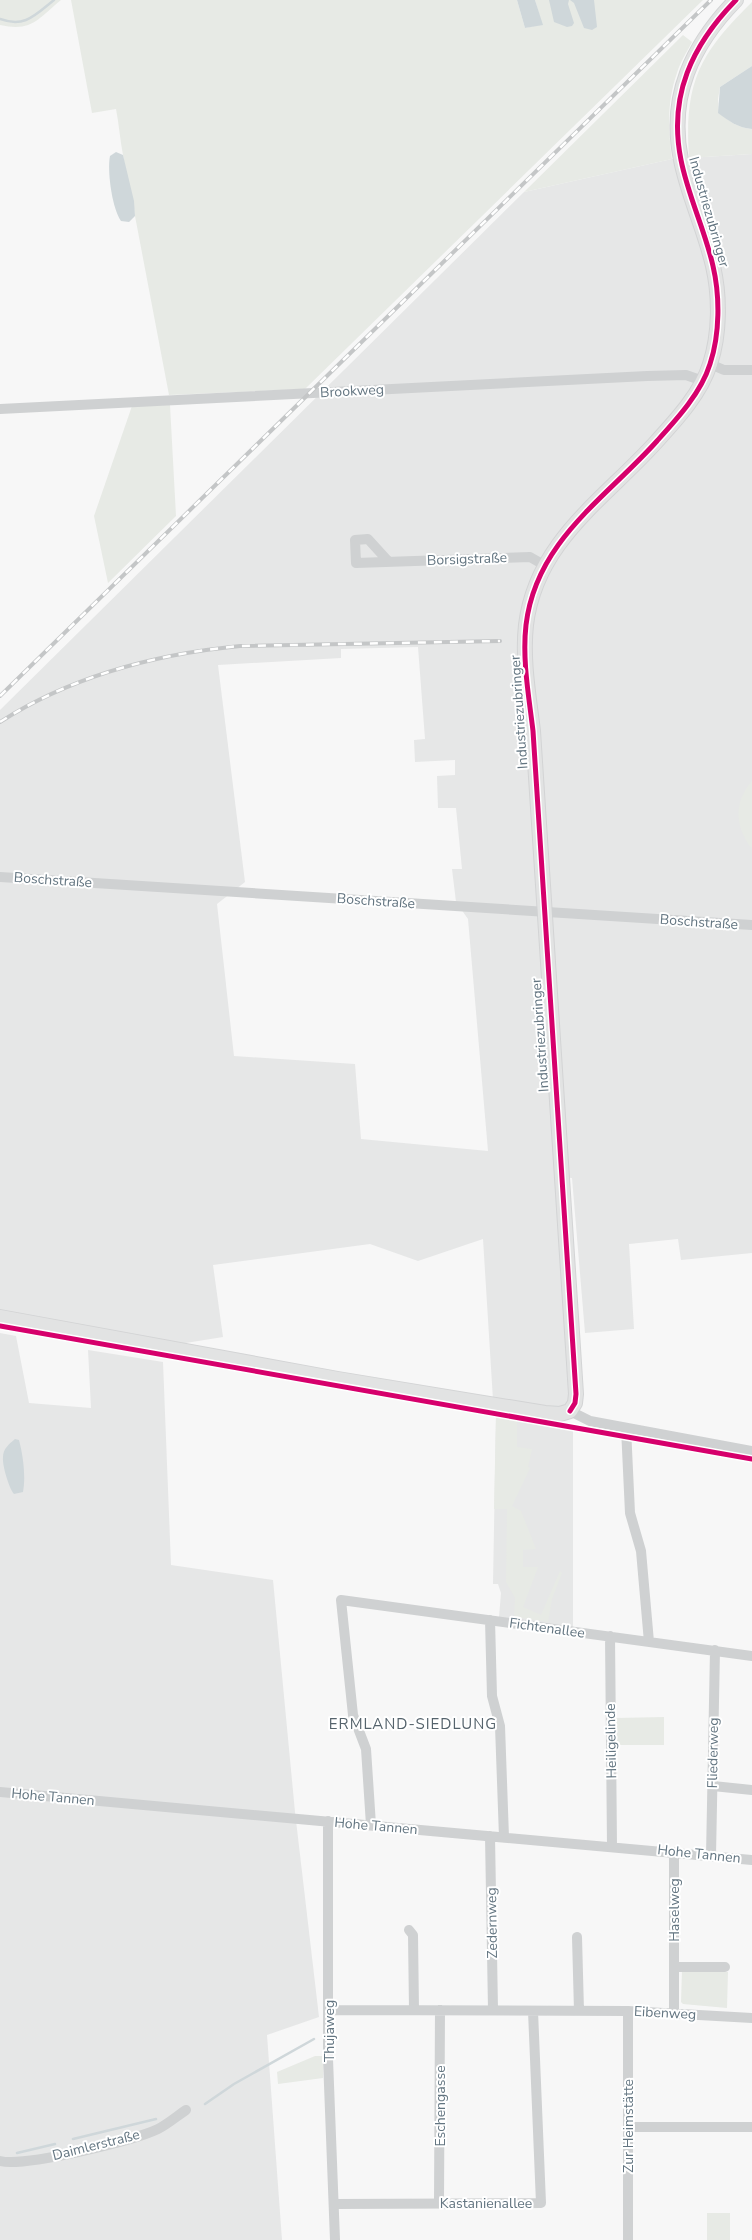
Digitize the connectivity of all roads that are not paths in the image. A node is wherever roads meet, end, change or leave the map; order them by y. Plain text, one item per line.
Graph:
1 (736, 0) edge
2 (710, 364) junction
3 (752, 370) edge
4 (703, 381) junction
5 (0, 409) edge
6 (388, 561) dead end
7 (544, 565) junction
8 (0, 877) edge
9 (544, 912) junction
10 (752, 925) edge
11 (0, 1318) edge
12 (570, 1411) junction
13 (626, 1428) junction
14 (752, 1451) edge
15 (490, 1620) junction
16 (610, 1636) junction
17 (649, 1642) junction
18 (715, 1650) junction
19 (752, 1656) edge
20 (712, 1786) junction
21 (752, 1790) edge
22 (0, 1792) edge
23 (328, 1821) junction
24 (371, 1825) junction
25 (490, 1836) junction
26 (504, 1837) junction
27 (612, 1846) junction
28 (674, 1852) junction
29 (711, 1856) junction
30 (752, 1860) edge
31 (409, 1930) dead end
32 (577, 1937) dead end
33 (674, 1967) junction
34 (725, 1967) dead end
35 (329, 2010) junction
36 (414, 2010) junction
37 (440, 2010) junction
38 (493, 2010) junction
39 (534, 2011) junction
40 (578, 2011) junction
41 (628, 2011) junction
42 (674, 2012) junction
43 (752, 2018) edge
44 (186, 2110) dead end
45 (628, 2127) junction
46 (752, 2127) edge
47 (0, 2161) edge
48 (439, 2202) junction
49 (335, 2204) junction
50 (335, 2240) edge
51 (628, 2240) edge

1 - 2 street, Industriezubringer
2 - 3 street
2 - 4 street, Industriezubringer
4 - 5 street, Brookweg
4 - 7 street, Industriezubringer
6 - 7 street, Borsigstraße
7 - 9 street, Industriezubringer
8 - 9 street, Boschstraße
9 - 10 street, Boschstraße
9 - 12 street, Industriezubringer
11 - 12 street
12 - 13 street
13 - 14 street
13 - 17 street
15 - 16 street, Fichtenallee
15 - 24 street, Fichtenallee
15 - 26 street
16 - 17 street, Fichtenallee
16 - 27 street, Heiligelinde
17 - 18 street, Fichtenallee
18 - 19 street, Fichtenallee
18 - 20 street, Fliederweg
20 - 21 street
20 - 29 street, Fliederweg
22 - 23 street, Hohe Tannen
23 - 24 street, Hohe Tannen
23 - 35 street, Thujaweg
24 - 25 street, Hohe Tannen
25 - 26 street, Hohe Tannen
25 - 38 street, Zedernweg
26 - 27 street, Hohe Tannen
27 - 28 street, Hohe Tannen
28 - 29 street, Hohe Tannen
28 - 33 street, Haselweg
29 - 30 street, Hohe Tannen
31 - 36 street
32 - 40 street
33 - 34 street
33 - 42 street, Haselweg
35 - 36 street, Eibenweg
35 - 49 street, Thujaweg
36 - 37 street, Eibenweg
37 - 38 street, Eibenweg
37 - 48 street, Eschengasse
38 - 39 street, Eibenweg
39 - 40 street, Eibenweg
39 - 48 street, Kastanienallee
40 - 41 street, Eibenweg
41 - 42 street, Eibenweg
41 - 45 street, Zur Heimstätte
42 - 43 street, Eibenweg
44 - 47 street, Daimlerstraße
45 - 46 street
45 - 51 street, Zur Heimstätte
48 - 49 street, Kastanienallee
49 - 50 street, Thujaweg

